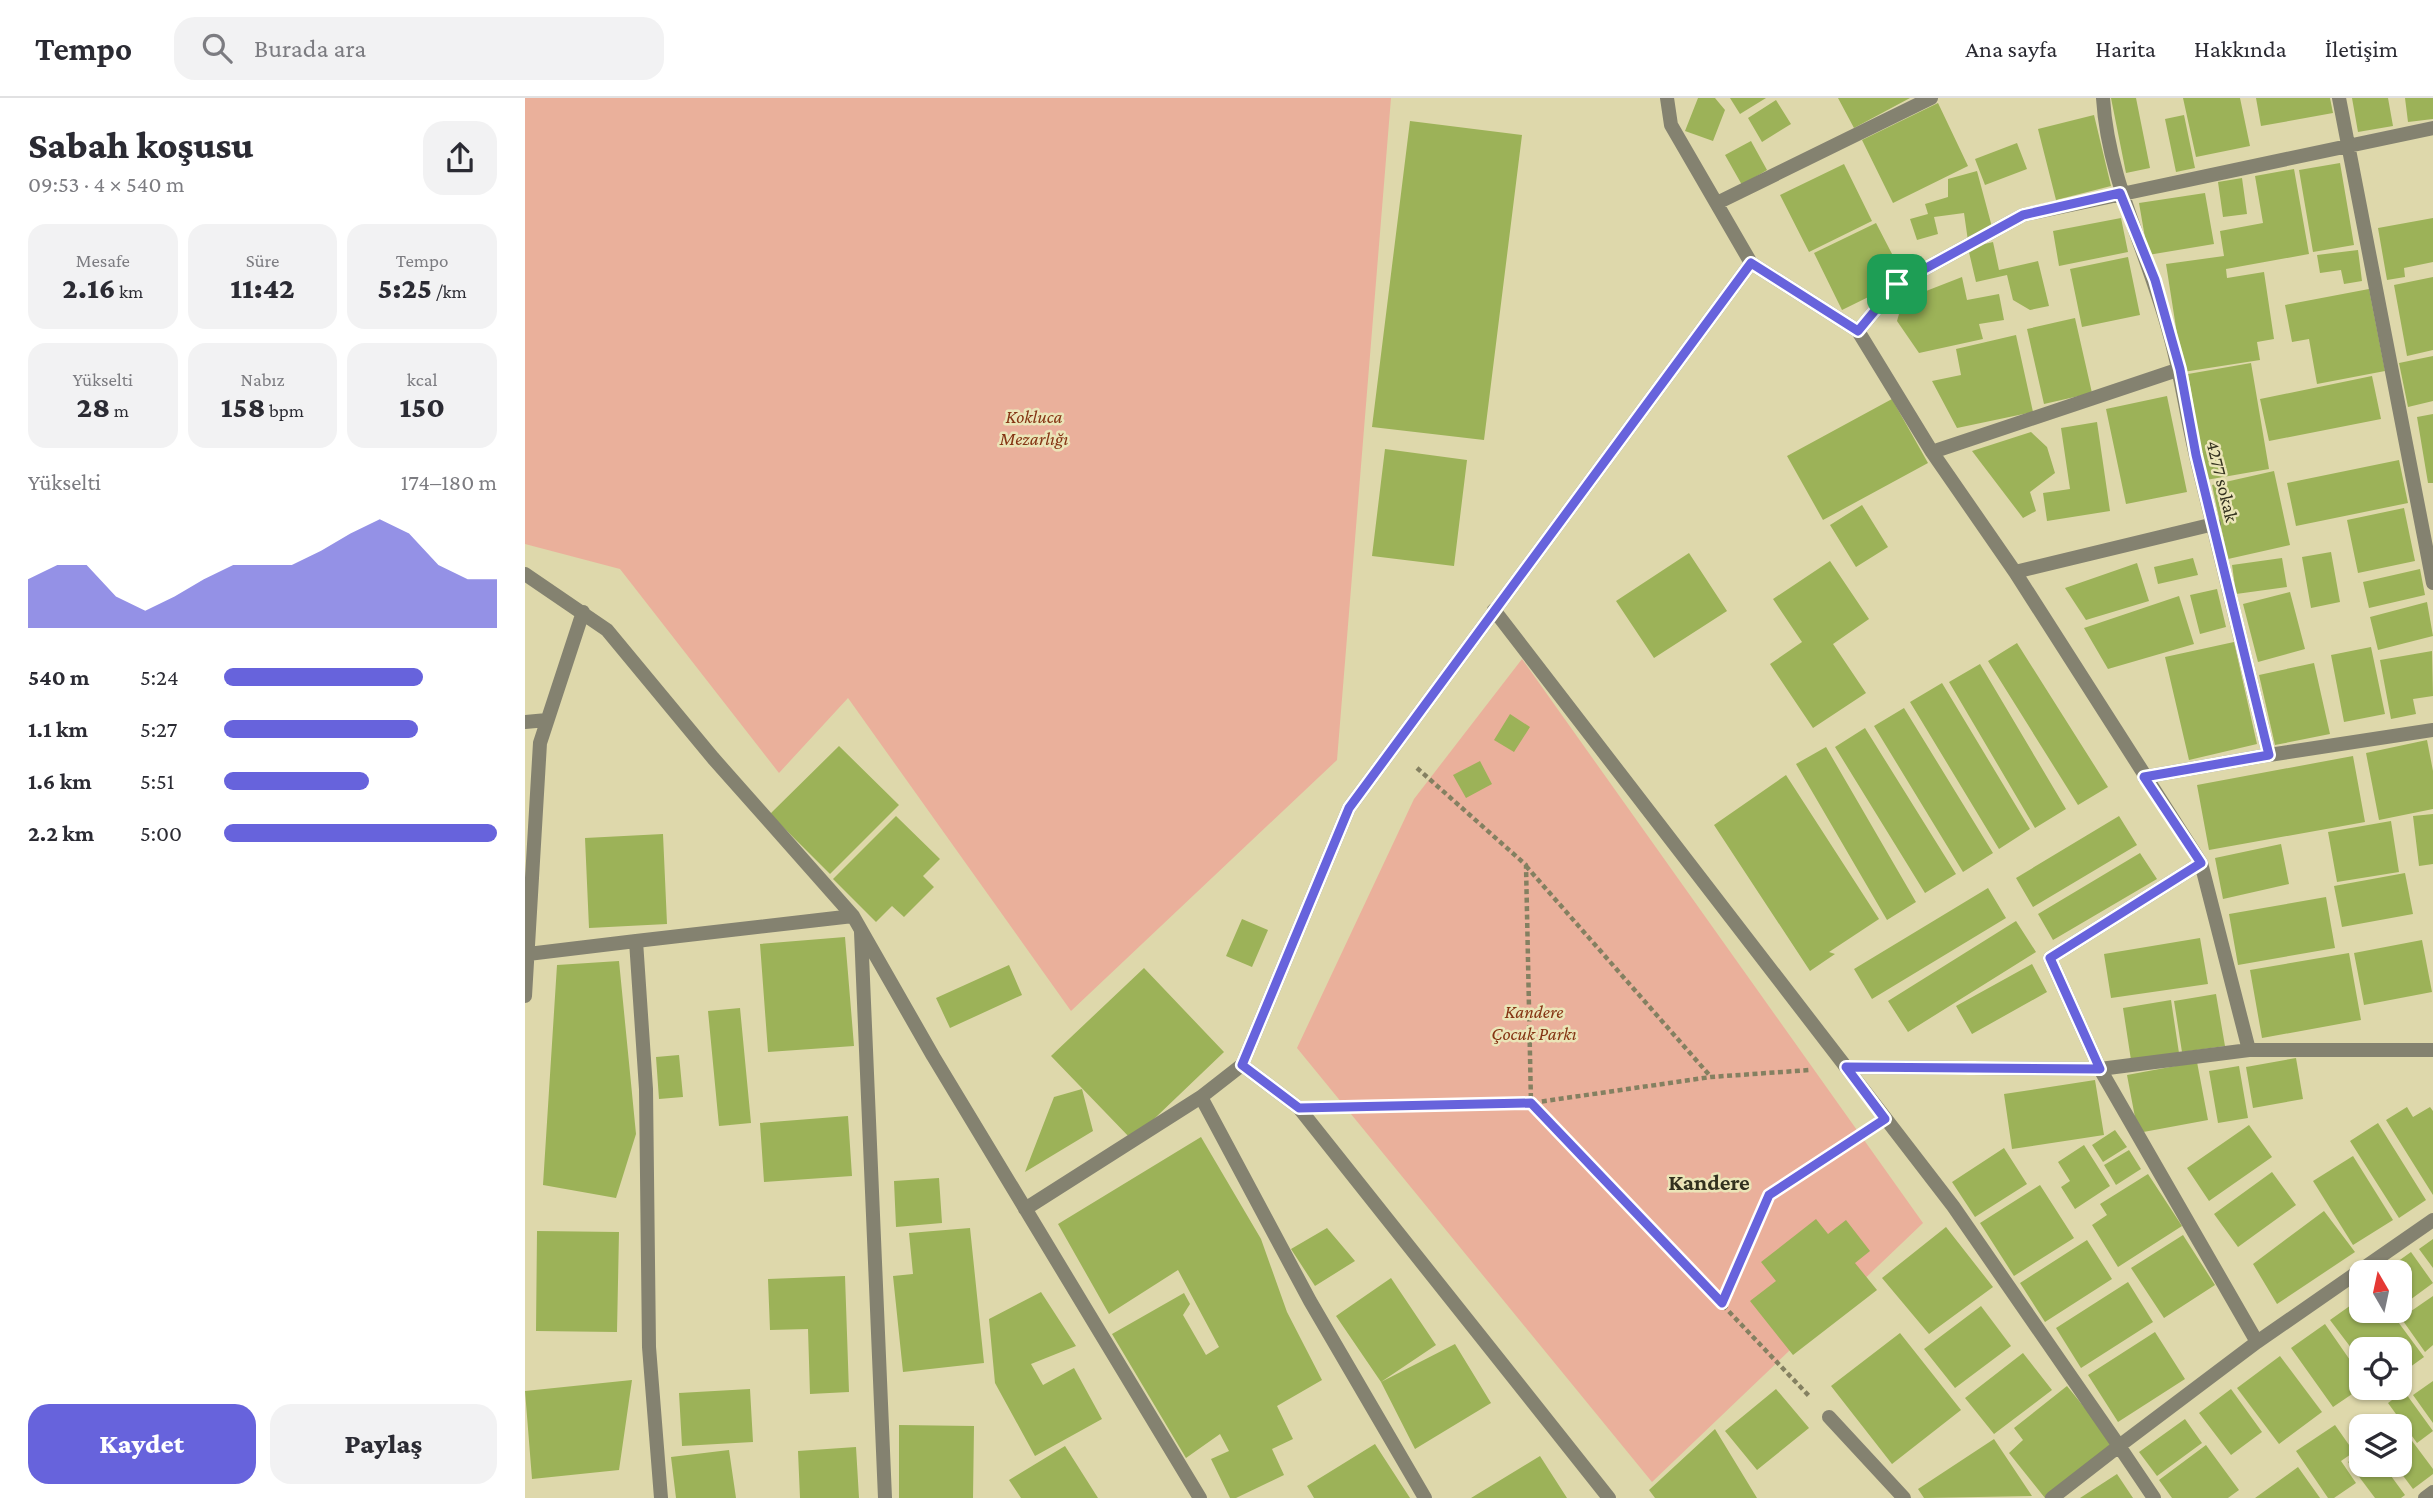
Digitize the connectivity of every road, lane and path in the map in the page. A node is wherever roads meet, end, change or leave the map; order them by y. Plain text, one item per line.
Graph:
1 (1667, 98) edge
2 (1931, 98) edge
3 (2103, 98) edge
4 (2339, 98) edge
5 (2433, 128) edge
6 (2348, 146) junction
7 (2120, 193) junction
8 (1717, 202) junction
9 (1751, 263) junction
10 (1858, 331) junction
11 (2180, 369) junction
12 (1932, 452) junction
13 (2214, 524) junction
14 (2015, 572) junction
15 (525, 574) edge
16 (2433, 583) edge
17 (1494, 610) junction
18 (583, 612) junction
19 (547, 720) junction
20 (525, 722) edge
21 (2433, 730) edge
22 (1393, 746) junction
23 (2269, 755) junction
24 (2144, 777) junction
25 (2201, 863) junction
26 (1526, 865) junction
27 (853, 916) junction
28 (861, 930) junction
29 (636, 941) junction
30 (528, 954) junction
31 (526, 976) edge
32 (525, 996) edge
33 (2249, 1050) junction
34 (2433, 1050) edge
35 (1242, 1065) junction
36 (1846, 1067) junction
37 (2100, 1069) junction
38 (1711, 1077) junction
39 (1201, 1097) junction
40 (1531, 1103) junction
41 (1299, 1108) junction
42 (1885, 1119) junction
43 (1025, 1209) junction
44 (2433, 1220) edge
45 (1722, 1303) junction
46 (2256, 1342) junction
47 (1829, 1417) joint
48 (2119, 1446) junction
49 (2433, 1492) edge
50 (661, 1498) edge
51 (885, 1498) edge
52 (1200, 1498) edge
53 (1425, 1498) edge
54 (1609, 1498) edge
55 (1904, 1498) edge
56 (2052, 1498) edge
57 (2154, 1498) edge
58 (2425, 1498) edge

1 - 8 street
2 - 8 street
3 - 7 street, 4277 sokak
4 - 6 street
5 - 6 street
6 - 7 street
6 - 16 street
7 - 10 street
7 - 11 street, 4277 sokak
8 - 9 street
9 - 10 street
9 - 17 street
10 - 12 street
11 - 12 street
11 - 13 street, 4277 sokak
12 - 14 street
13 - 14 street
13 - 23 street, 4277 sokak
14 - 24 street
15 - 18 street
17 - 22 street
17 - 36 street
18 - 19 street
18 - 27 street
19 - 20 street
19 - 30 street
21 - 23 street
22 - 26 path
22 - 35 street
23 - 24 street
24 - 25 street
25 - 33 street
25 - 37 street
26 - 38 path
26 - 40 path
27 - 28 street
27 - 29 street
28 - 43 street
28 - 51 street
29 - 30 street
29 - 50 street
30 - 31 street
31 - 32 street
33 - 34 street
33 - 37 street
35 - 39 street
35 - 41 street
36 - 37 street
36 - 38 path
36 - 42 street
37 - 46 street
38 - 40 path
39 - 43 street
39 - 53 street
40 - 41 path
40 - 45 path
41 - 54 street
42 - 45 path
42 - 48 street
43 - 52 street
44 - 46 street
45 - 47 path
46 - 48 street
47 - 55 street
48 - 56 street
48 - 57 street
49 - 58 street

